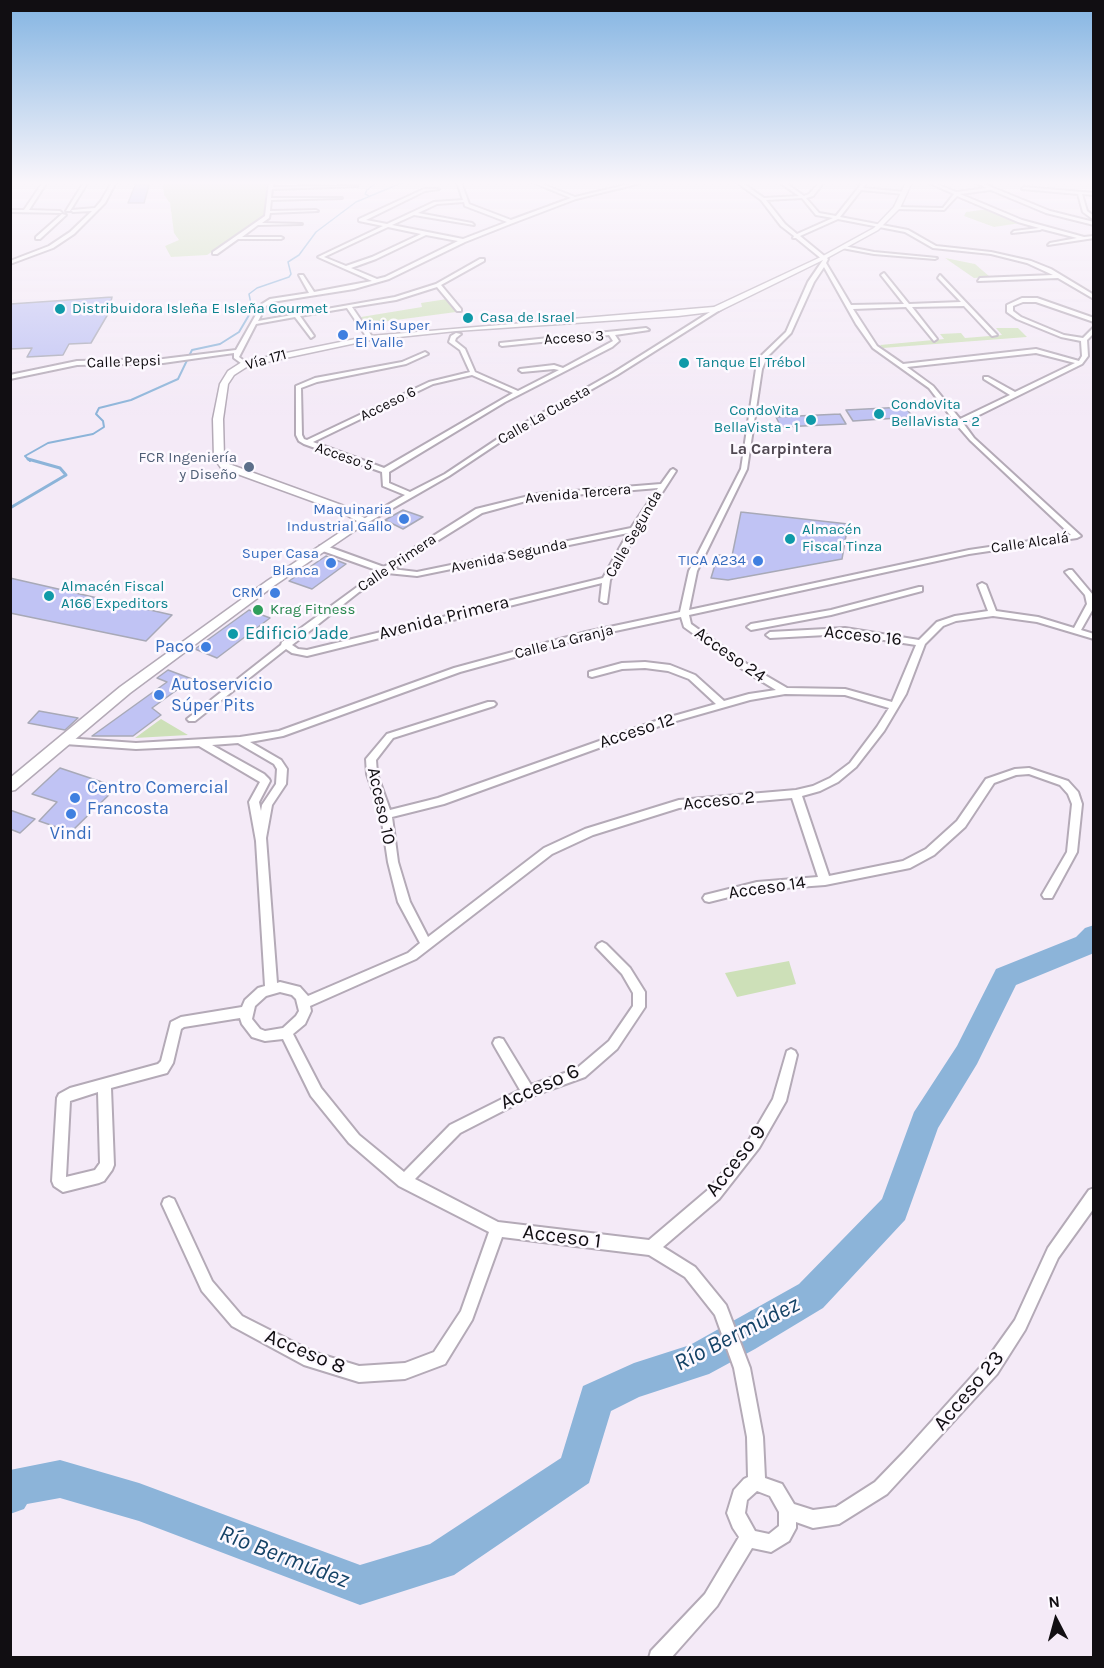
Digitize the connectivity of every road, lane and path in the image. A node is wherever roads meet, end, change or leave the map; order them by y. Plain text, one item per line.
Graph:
1 (327, 260) edge
2 (369, 260) edge
3 (426, 260) edge
4 (482, 260) dead end
5 (825, 260) junction
6 (1018, 260) edge
7 (346, 268) junction
8 (816, 274) junction
9 (884, 275) dead end
10 (301, 276) dead end
11 (831, 276) junction
12 (1059, 276) junction
13 (940, 277) dead end
14 (980, 280) dead end
15 (377, 281) junction
16 (438, 285) junction
17 (312, 294) junction
18 (1094, 298) edge
19 (964, 304) junction
20 (908, 305) junction
21 (721, 307) junction
22 (850, 307) junction
23 (350, 308) junction
24 (459, 310) dead end
25 (298, 317) junction
26 (1094, 320) edge
27 (254, 323) junction
28 (1094, 329) edge
29 (646, 330) dead end
30 (457, 332) junction
31 (612, 335) junction
32 (994, 335) dead end
33 (312, 336) dead end
34 (370, 338) junction
35 (934, 339) dead end
36 (1084, 340) junction
37 (502, 344) dead end
38 (237, 351) junction
39 (425, 354) dead end
40 (1084, 356) junction
41 (1094, 357) edge
42 (1080, 363) junction
43 (245, 364) junction
44 (902, 366) junction
45 (522, 370) dead end
46 (565, 370) junction
47 (473, 374) junction
48 (10, 377) edge
49 (986, 378) dead end
50 (518, 393) junction
51 (1015, 395) junction
52 (957, 423) junction
53 (306, 444) junction
54 (385, 471) junction
55 (673, 471) dead end
56 (663, 486) junction
57 (410, 495) junction
58 (495, 505) joint
59 (364, 520) junction
60 (634, 530) junction
61 (326, 546) junction
62 (387, 568) junction
63 (1069, 572) dead end
64 (606, 580) junction
65 (982, 585) dead end
66 (919, 589) dead end
67 (604, 601) dead end
68 (684, 612) junction
69 (993, 613) junction
70 (779, 623) junction
71 (751, 627) dead end
72 (1076, 632) junction
73 (788, 634) junction
74 (770, 635) dead end
75 (1094, 637) edge
76 (921, 643) junction
77 (285, 644) junction
78 (592, 674) dead end
79 (785, 691) junction
80 (490, 704) dead end
81 (722, 704) junction
82 (894, 706) junction
83 (192, 719) dead end
84 (65, 741) junction
85 (240, 741) junction
86 (203, 744) junction
87 (10, 786) edge
88 (796, 794) junction
89 (386, 816) junction
90 (261, 841) junction
91 (825, 881) junction
92 (1048, 895) dead end
93 (709, 898) dead end
94 (427, 945) junction
95 (602, 946) dead end
96 (271, 989) junction
97 (305, 1003) junction
98 (246, 1012) junction
99 (286, 1033) junction
100 (500, 1043) dead end
101 (791, 1055) dead end
102 (104, 1084) junction
103 (528, 1092) junction
104 (404, 1181) junction
105 (1094, 1195) edge
106 (169, 1204) dead end
107 (497, 1228) junction
108 (651, 1248) junction
109 (757, 1483) junction
110 (788, 1511) junction
111 (748, 1537) junction
112 (658, 1658) edge

1 - 7 street
2 - 7 street
3 - 15 street
4 - 16 street
5 - 8 street
5 - 11 street, Calle Alcalá
5 - 21 main road, Vía 171
6 - 12 street
7 - 15 street
8 - 11 street
8 - 68 street
9 - 20 street
10 - 17 street
11 - 22 street, Calle Alcalá
12 - 14 street
12 - 18 street
13 - 19 street
15 - 17 street
16 - 23 street
16 - 24 street
17 - 27 street
19 - 20 street
19 - 32 street
20 - 22 street
20 - 35 street
21 - 30 main road, Vía 171
21 - 57 street, Calle La Cuesta
22 - 44 street, Calle Alcalá
23 - 25 street
23 - 34 street
25 - 27 street
25 - 33 street
26 - 36 street
27 - 38 street
28 - 36 street
29 - 31 street, Acceso 3
30 - 34 main road, Vía 171
30 - 47 street
31 - 37 street, Acceso 3
31 - 46 street
34 - 43 main road, Vía 171
36 - 40 street
38 - 43 street
38 - 48 street, Calle Pepsi
39 - 53 street, Acceso 5
40 - 41 street
40 - 42 street
42 - 44 street
42 - 51 street
43 - 59 main road, Vía 171
44 - 52 street, Calle Alcalá
45 - 46 street
46 - 50 street
47 - 50 street
47 - 53 street, Acceso 6
49 - 51 street
50 - 54 street, Acceso 5
51 - 52 street
52 - 68 street, Calle Alcalá
53 - 54 street, Acceso 5
54 - 57 street
55 - 56 street, Calle Segunda
56 - 58 street, Avenida Tercera
56 - 60 street, Calle Segunda
57 - 59 street, Calle La Cuesta
58 - 62 street, Calle Primera
59 - 61 main road
60 - 62 street, Avenida Segunda
60 - 64 street, Calle Segunda
61 - 62 street, Avenida Segunda
61 - 84 main road
62 - 77 street, Calle Primera
63 - 72 street
64 - 67 street, Calle Segunda
64 - 77 street, Avenida Primera
65 - 69 street
66 - 70 street
68 - 79 street, Acceso 24
68 - 85 street, Calle La Granja
69 - 72 street, Acceso 2
69 - 76 street, Acceso 2
70 - 71 street
70 - 73 street
72 - 75 street, Acceso 2
73 - 74 street, Acceso 16
73 - 76 street, Acceso 16
76 - 82 street, Acceso 2
77 - 83 street, Calle Primera
78 - 81 street
79 - 81 street, Acceso 12
79 - 82 street, Acceso 12
80 - 89 street, Acceso 10
81 - 89 street, Acceso 12
82 - 88 street, Acceso 2
84 - 86 street, Calle La Granja
84 - 87 main road
85 - 86 street, Calle La Granja
85 - 90 street
86 - 90 street
88 - 91 street
88 - 94 street, Acceso 2
89 - 94 street, Acceso 10
90 - 96 street
91 - 92 street, Acceso 14
91 - 93 street, Acceso 14
94 - 97 street, Acceso 2
95 - 103 street, Acceso 6
96 - 97 street
96 - 98 street
97 - 99 street
98 - 99 street
98 - 102 street
99 - 104 street, Acceso 1
100 - 103 street
101 - 108 street, Acceso 9
102 - 102 street
103 - 104 street, Acceso 6
104 - 107 street, Acceso 1
105 - 110 street, Acceso 23
106 - 107 street, Acceso 8
107 - 108 street, Acceso 1
108 - 109 street, Acceso 1
109 - 110 street
109 - 111 street
110 - 111 street
111 - 112 street

